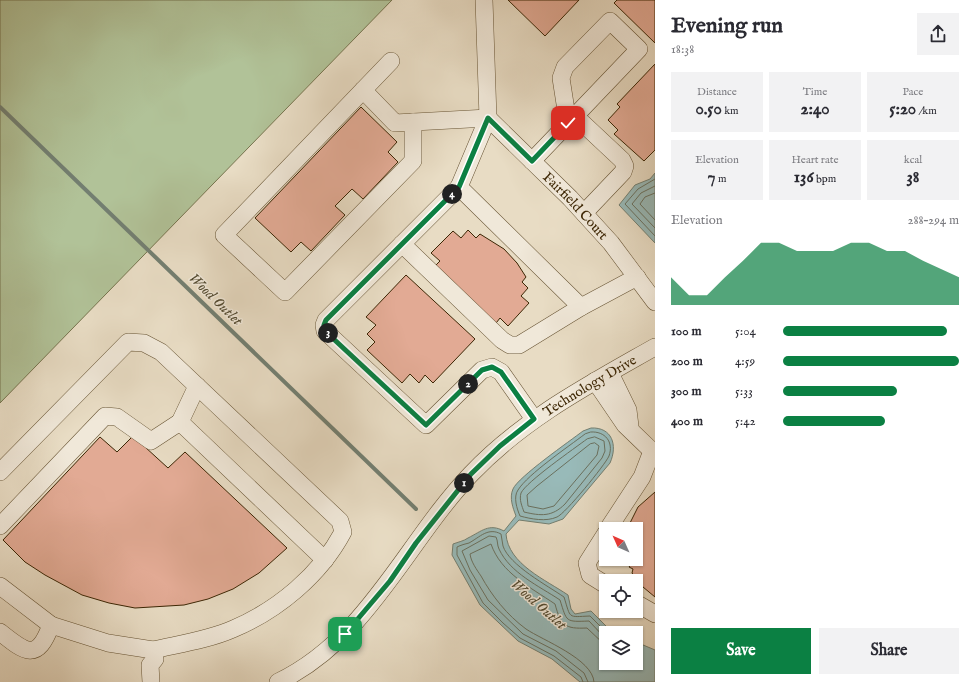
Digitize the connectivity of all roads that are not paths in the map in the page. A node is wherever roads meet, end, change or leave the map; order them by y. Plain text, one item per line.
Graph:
1 (484, 0) edge
2 (390, 62) dead end
3 (363, 90) junction
4 (488, 118) junction
5 (571, 119) junction
6 (413, 122) junction
7 (532, 161) junction
8 (459, 187) junction
9 (584, 213) junction
10 (402, 244) junction
11 (637, 277) junction
12 (655, 302) edge
13 (581, 307) junction
14 (655, 347) edge
15 (610, 373) junction
16 (595, 381) junction
17 (197, 386) junction
18 (534, 419) junction
19 (180, 422) junction
20 (632, 432) junction
21 (654, 451) edge
22 (0, 472) edge
23 (613, 522) edge
24 (0, 526) edge
25 (599, 544) edge
26 (325, 560) junction
27 (599, 581) edge
28 (0, 586) edge
29 (643, 607) edge
30 (655, 614) edge
31 (52, 625) junction
32 (0, 632) edge
33 (154, 654) junction
34 (151, 682) edge
35 (163, 682) edge
36 (280, 682) edge

1 - 4 street
2 - 3 street
3 - 6 street
3 - 6 street
4 - 6 street
4 - 7 street, Fairfield Court
4 - 8 street
5 - 5 street
5 - 7 street
5 - 9 street
7 - 9 street, Fairfield Court
8 - 10 street
8 - 13 street
9 - 11 street, Fairfield Court
10 - 13 street
10 - 18 street
11 - 12 street, Fairfield Court
11 - 13 street
14 - 15 street, Technology Drive
15 - 16 street, Technology Drive
15 - 20 street
16 - 18 street, Technology Drive
16 - 20 street
17 - 19 street
17 - 22 street
17 - 26 street
18 - 36 street, Technology Drive
19 - 24 street
19 - 26 street
20 - 21 street
21 - 23 street
25 - 27 street
26 - 33 street
28 - 31 street
29 - 30 street
31 - 32 street
31 - 33 street
33 - 34 street
33 - 35 street

